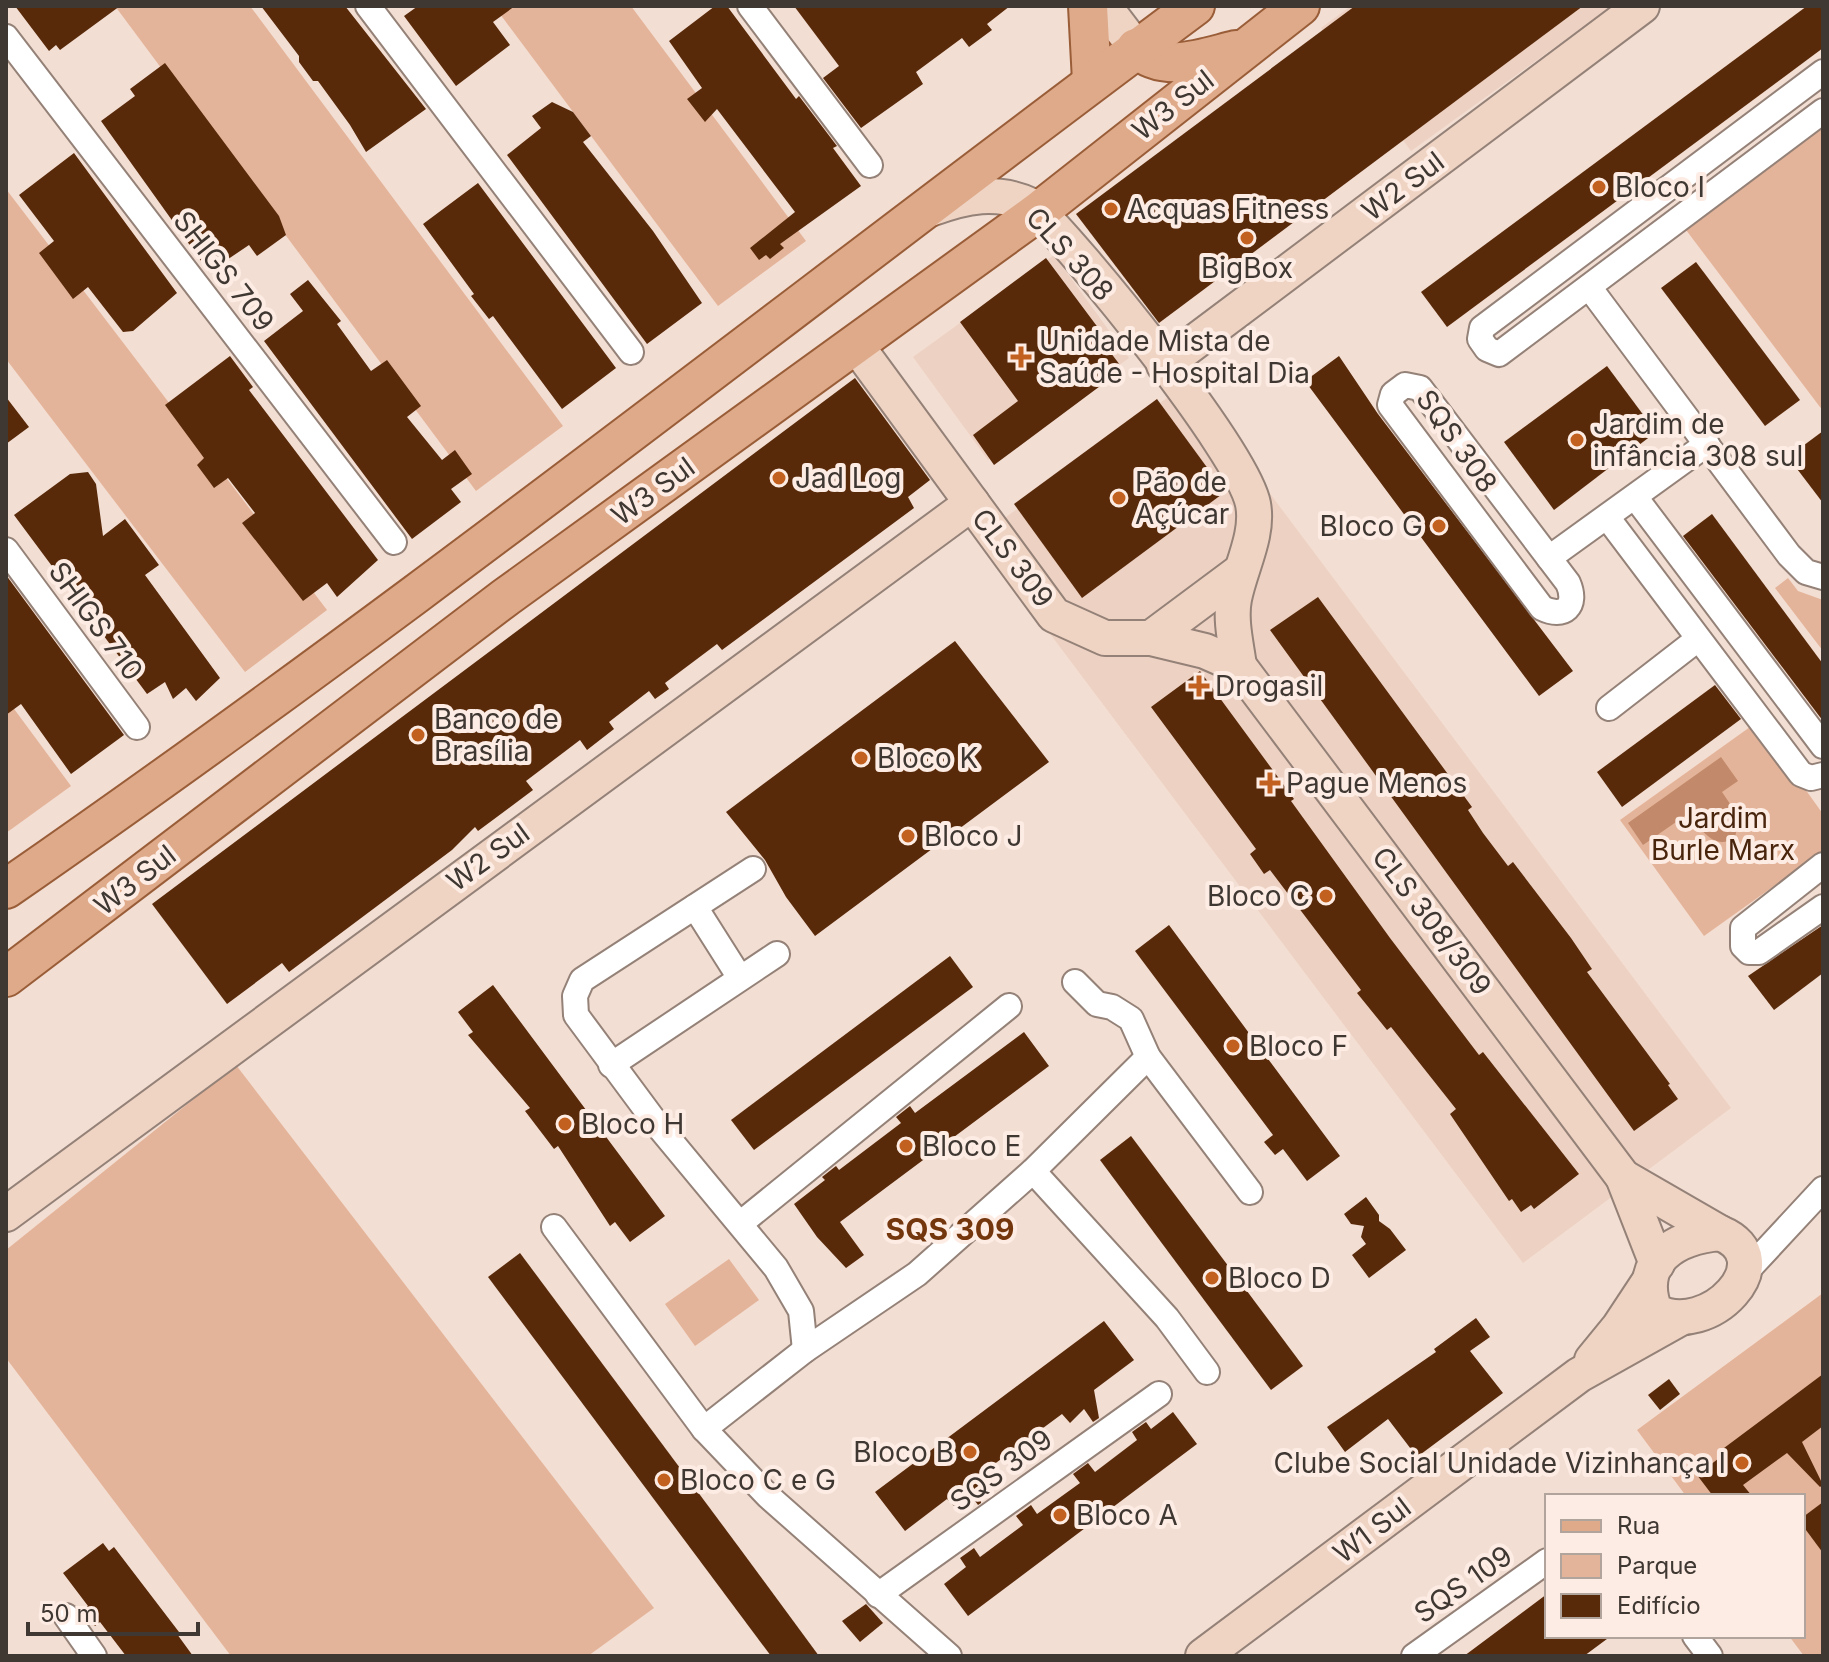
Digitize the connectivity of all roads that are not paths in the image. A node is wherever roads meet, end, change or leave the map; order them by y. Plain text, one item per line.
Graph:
1 (368, 6) edge
2 (750, 6) edge
3 (1088, 6) edge
4 (1104, 6) edge
5 (1300, 6) edge
6 (1642, 6) edge
7 (1178, 11) edge
8 (6, 37) edge
9 (1136, 48) junction
10 (1244, 48) junction
11 (1823, 72) edge
12 (1092, 81) junction
13 (1823, 111) edge
14 (870, 165) dead end
15 (1038, 212) junction
16 (910, 217) junction
17 (1589, 287) junction
18 (856, 345) junction
19 (631, 352) dead end
20 (1164, 365) junction
21 (1707, 444) junction
22 (608, 452) junction
23 (1635, 497) junction
24 (972, 503) junction
25 (623, 512) junction
26 (1607, 517) junction
27 (394, 542) dead end
28 (6, 550) edge
29 (1549, 558) junction
30 (1241, 571) junction
31 (1823, 577) edge
32 (1151, 638) junction
33 (1698, 639) junction
34 (1239, 666) junction
35 (1609, 708) dead end
36 (137, 727) dead end
37 (1823, 746) edge
38 (1823, 775) edge
39 (1823, 865) edge
40 (753, 869) dead end
41 (6, 889) edge
42 (695, 907) junction
43 (1823, 907) edge
44 (777, 954) dead end
45 (6, 977) edge
46 (740, 978) junction
47 (1075, 982) dead end
48 (1009, 1006) dead end
49 (1148, 1057) junction
50 (611, 1065) junction
51 (1033, 1171) junction
52 (1623, 1177) junction
53 (1823, 1189) edge
54 (1250, 1192) dead end
55 (6, 1214) edge
56 (741, 1223) junction
57 (1789, 1223) junction
58 (554, 1227) dead end
59 (1729, 1236) junction
60 (1654, 1272) junction
61 (1745, 1273) junction
62 (1679, 1319) junction
63 (805, 1350) junction
64 (1207, 1372) dead end
65 (1579, 1375) junction
66 (1159, 1394) dead end
67 (704, 1429) junction
68 (1545, 1562) edge
69 (878, 1595) junction
70 (66, 1616) dead end
71 (1696, 1638) edge
72 (947, 1655) edge
73 (94, 1656) edge
74 (1203, 1656) edge
75 (1414, 1656) edge
76 (1710, 1656) edge

1 - 19 street
2 - 14 street
3 - 12 main road
4 - 9 street
5 - 10 main road, W3 Sul
6 - 20 street, W2 Sul
7 - 9 main road, W3 Sul
8 - 27 street, SHIGS 709
9 - 10 main road
9 - 12 main road, W3 Sul
10 - 15 main road, W3 Sul
11 - 17 street
12 - 16 main road, W3 Sul
13 - 17 street
15 - 16 street, CLS 308
15 - 18 main road, W3 Sul
15 - 20 street, CLS 308
16 - 22 main road, W3 Sul
17 - 21 street
18 - 24 street, CLS 309
18 - 25 main road, W3 Sul
20 - 30 street, CLS 308
21 - 23 street
21 - 31 street
22 - 25 main road
22 - 41 main road, W3 Sul
23 - 26 street
23 - 37 street
24 - 32 street, CLS 309
24 - 55 street, W2 Sul
25 - 45 main road, W3 Sul
26 - 29 street
26 - 33 street
28 - 36 street, SHIGS 710
29 - 29 street, SQS 308
30 - 32 street
30 - 34 street, CLS 308
32 - 34 street, CLS 309
33 - 35 street
33 - 38 street
34 - 52 street, CLS 308/309
39 - 43 street
40 - 42 street
42 - 46 street
42 - 50 street
44 - 46 street
46 - 50 street
47 - 49 street
48 - 56 street
49 - 51 street
49 - 54 street
50 - 56 street
51 - 63 street
51 - 64 street
52 - 59 street, CLS 308/309
52 - 60 street, CLS 308/309
53 - 57 street
56 - 63 street
57 - 59 street
57 - 61 street
58 - 67 street
59 - 60 street
59 - 61 street
60 - 62 street
60 - 65 street, W1 Sul
61 - 62 street
62 - 65 street, W1 Sul
63 - 67 street
65 - 74 street, W1 Sul
66 - 69 street, SQS 309
67 - 69 street
68 - 75 street, SQS 109
69 - 72 street
70 - 73 street
71 - 76 street

